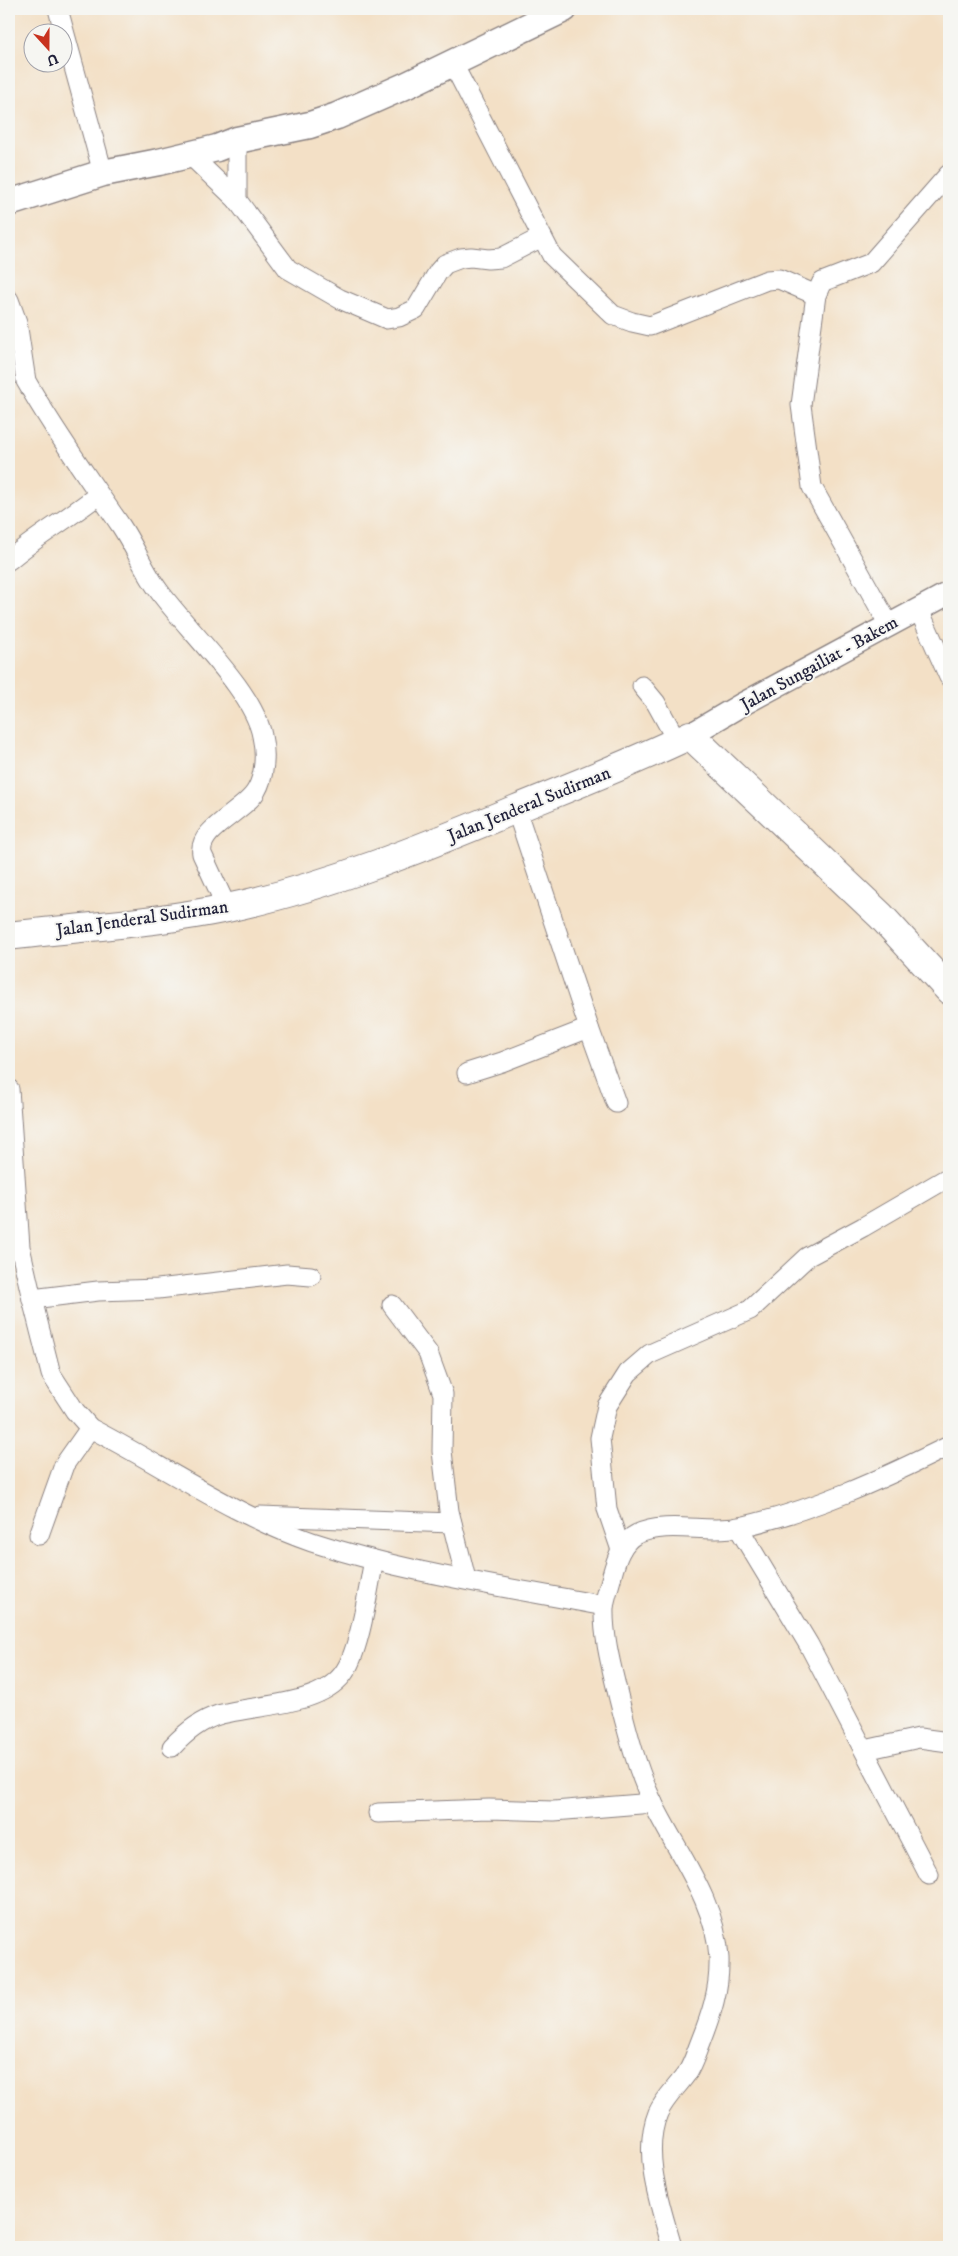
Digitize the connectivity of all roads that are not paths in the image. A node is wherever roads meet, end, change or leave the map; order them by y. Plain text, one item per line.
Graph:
1 (58, 9) edge
2 (564, 9) edge
3 (452, 62) junction
4 (237, 140) junction
5 (189, 154) junction
6 (103, 173) junction
7 (949, 174) edge
8 (237, 200) junction
9 (9, 203) edge
10 (542, 237) junction
11 (816, 295) junction
12 (9, 300) edge
13 (98, 495) junction
14 (9, 560) edge
15 (949, 593) edge
16 (919, 610) junction
17 (889, 625) junction
18 (949, 677) edge
19 (642, 686) dead end
20 (684, 738) junction
21 (516, 809) junction
22 (227, 908) junction
23 (9, 936) edge
24 (949, 990) edge
25 (588, 1028) junction
26 (467, 1073) dead end
27 (9, 1089) edge
28 (616, 1103) dead end
29 (949, 1177) edge
30 (14, 1248) edge
31 (311, 1276) dead end
32 (32, 1299) junction
33 (392, 1305) dead end
34 (90, 1428) junction
35 (949, 1446) edge
36 (247, 1515) junction
37 (452, 1523) junction
38 (738, 1527) junction
39 (39, 1535) dead end
40 (621, 1550) junction
41 (374, 1560) junction
42 (466, 1579) junction
43 (604, 1606) junction
44 (949, 1742) edge
45 (172, 1747) dead end
46 (864, 1750) junction
47 (653, 1803) junction
48 (378, 1813) dead end
49 (929, 1875) dead end
50 (672, 2247) edge

1 - 6 street
2 - 3 main road
3 - 4 main road
3 - 10 street
4 - 5 main road
4 - 8 street
5 - 6 main road
5 - 8 street
6 - 9 main road
7 - 11 street
8 - 10 street
10 - 11 street
11 - 17 street
12 - 13 street
13 - 14 street
13 - 22 street
15 - 16 street, Jalan Sungailiat - Bakem
16 - 17 street, Jalan Sungailiat - Bakem
16 - 18 street
17 - 20 street, Jalan Sungailiat - Bakem
19 - 20 street
20 - 21 highway, Jalan Jenderal Sudirman
20 - 24 highway
21 - 22 highway, Jalan Jenderal Sudirman
21 - 25 street
22 - 23 highway, Jalan Jenderal Sudirman
25 - 26 street
25 - 28 street
27 - 30 street
29 - 40 street
30 - 32 street
31 - 32 street
32 - 34 street
33 - 37 street
34 - 36 street
34 - 39 street
35 - 38 street
36 - 37 street
36 - 41 street
37 - 42 street
38 - 40 street
38 - 46 street
40 - 43 street
41 - 42 street
41 - 45 street
42 - 43 street
43 - 47 street
44 - 46 street
46 - 49 street
47 - 48 street
47 - 50 street

